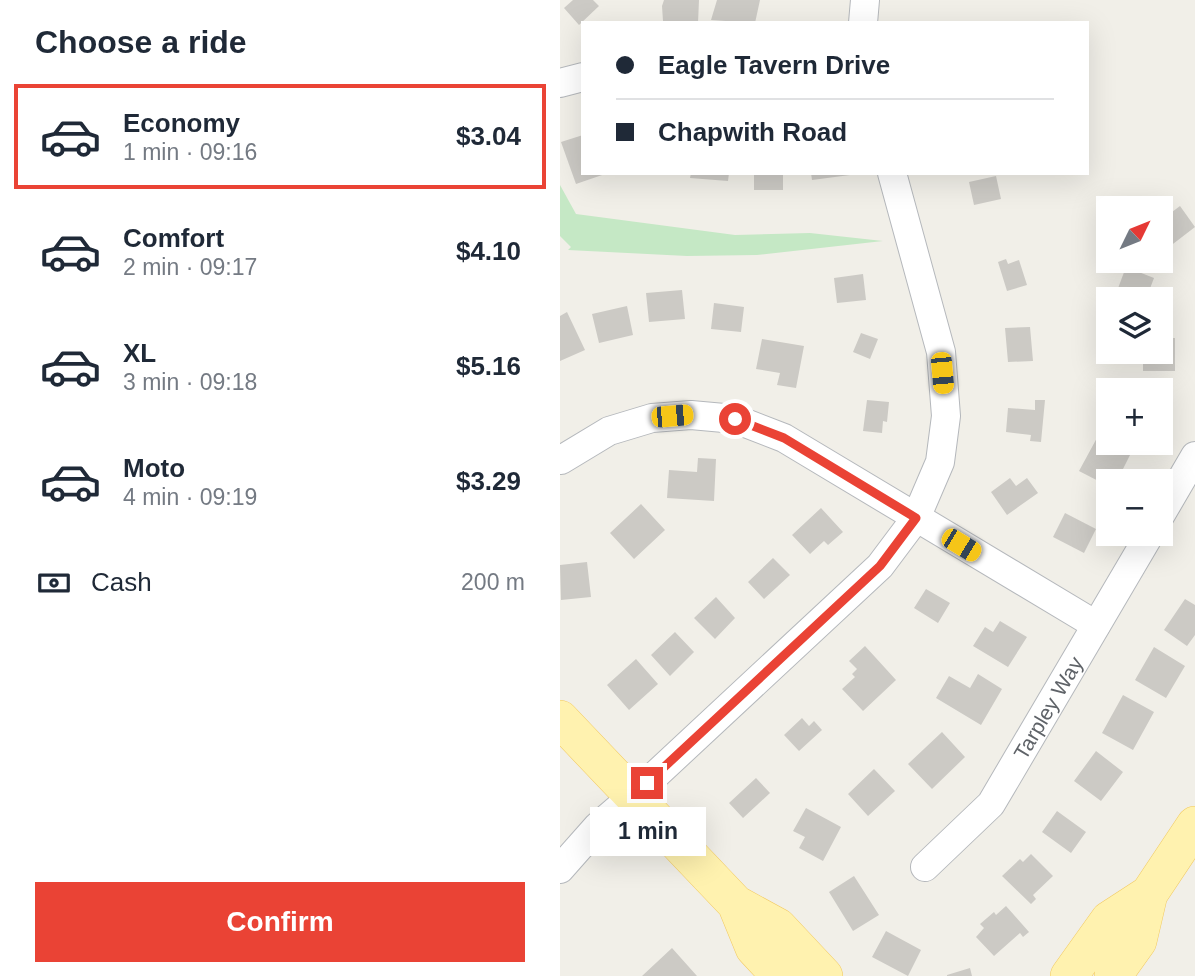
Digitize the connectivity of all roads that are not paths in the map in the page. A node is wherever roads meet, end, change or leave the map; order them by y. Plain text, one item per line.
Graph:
1 (865, 0) edge
2 (863, 21) edge
3 (581, 78) edge
4 (560, 83) edge
5 (892, 175) edge
6 (1195, 456) edge
7 (561, 460) edge
8 (1173, 494) edge
9 (916, 518) junction
10 (1143, 546) edge
11 (1096, 625) junction
12 (560, 719) edge
13 (634, 796) junction
14 (1192, 839) edge
15 (925, 867) dead end
16 (560, 869) edge
17 (1149, 894) junction
18 (736, 904) junction
19 (780, 976) edge
20 (824, 976) edge
21 (1069, 976) edge
22 (1113, 976) edge

1 - 2 street
3 - 4 street
5 - 9 street
6 - 8 street
7 - 9 street
9 - 11 street
9 - 13 street
10 - 11 street, Tarpley Way
11 - 15 street, Tarpley Way
12 - 13 main road
13 - 16 street
13 - 18 main road
14 - 17 main road
17 - 21 main road
17 - 22 main road
18 - 19 main road
18 - 20 main road

